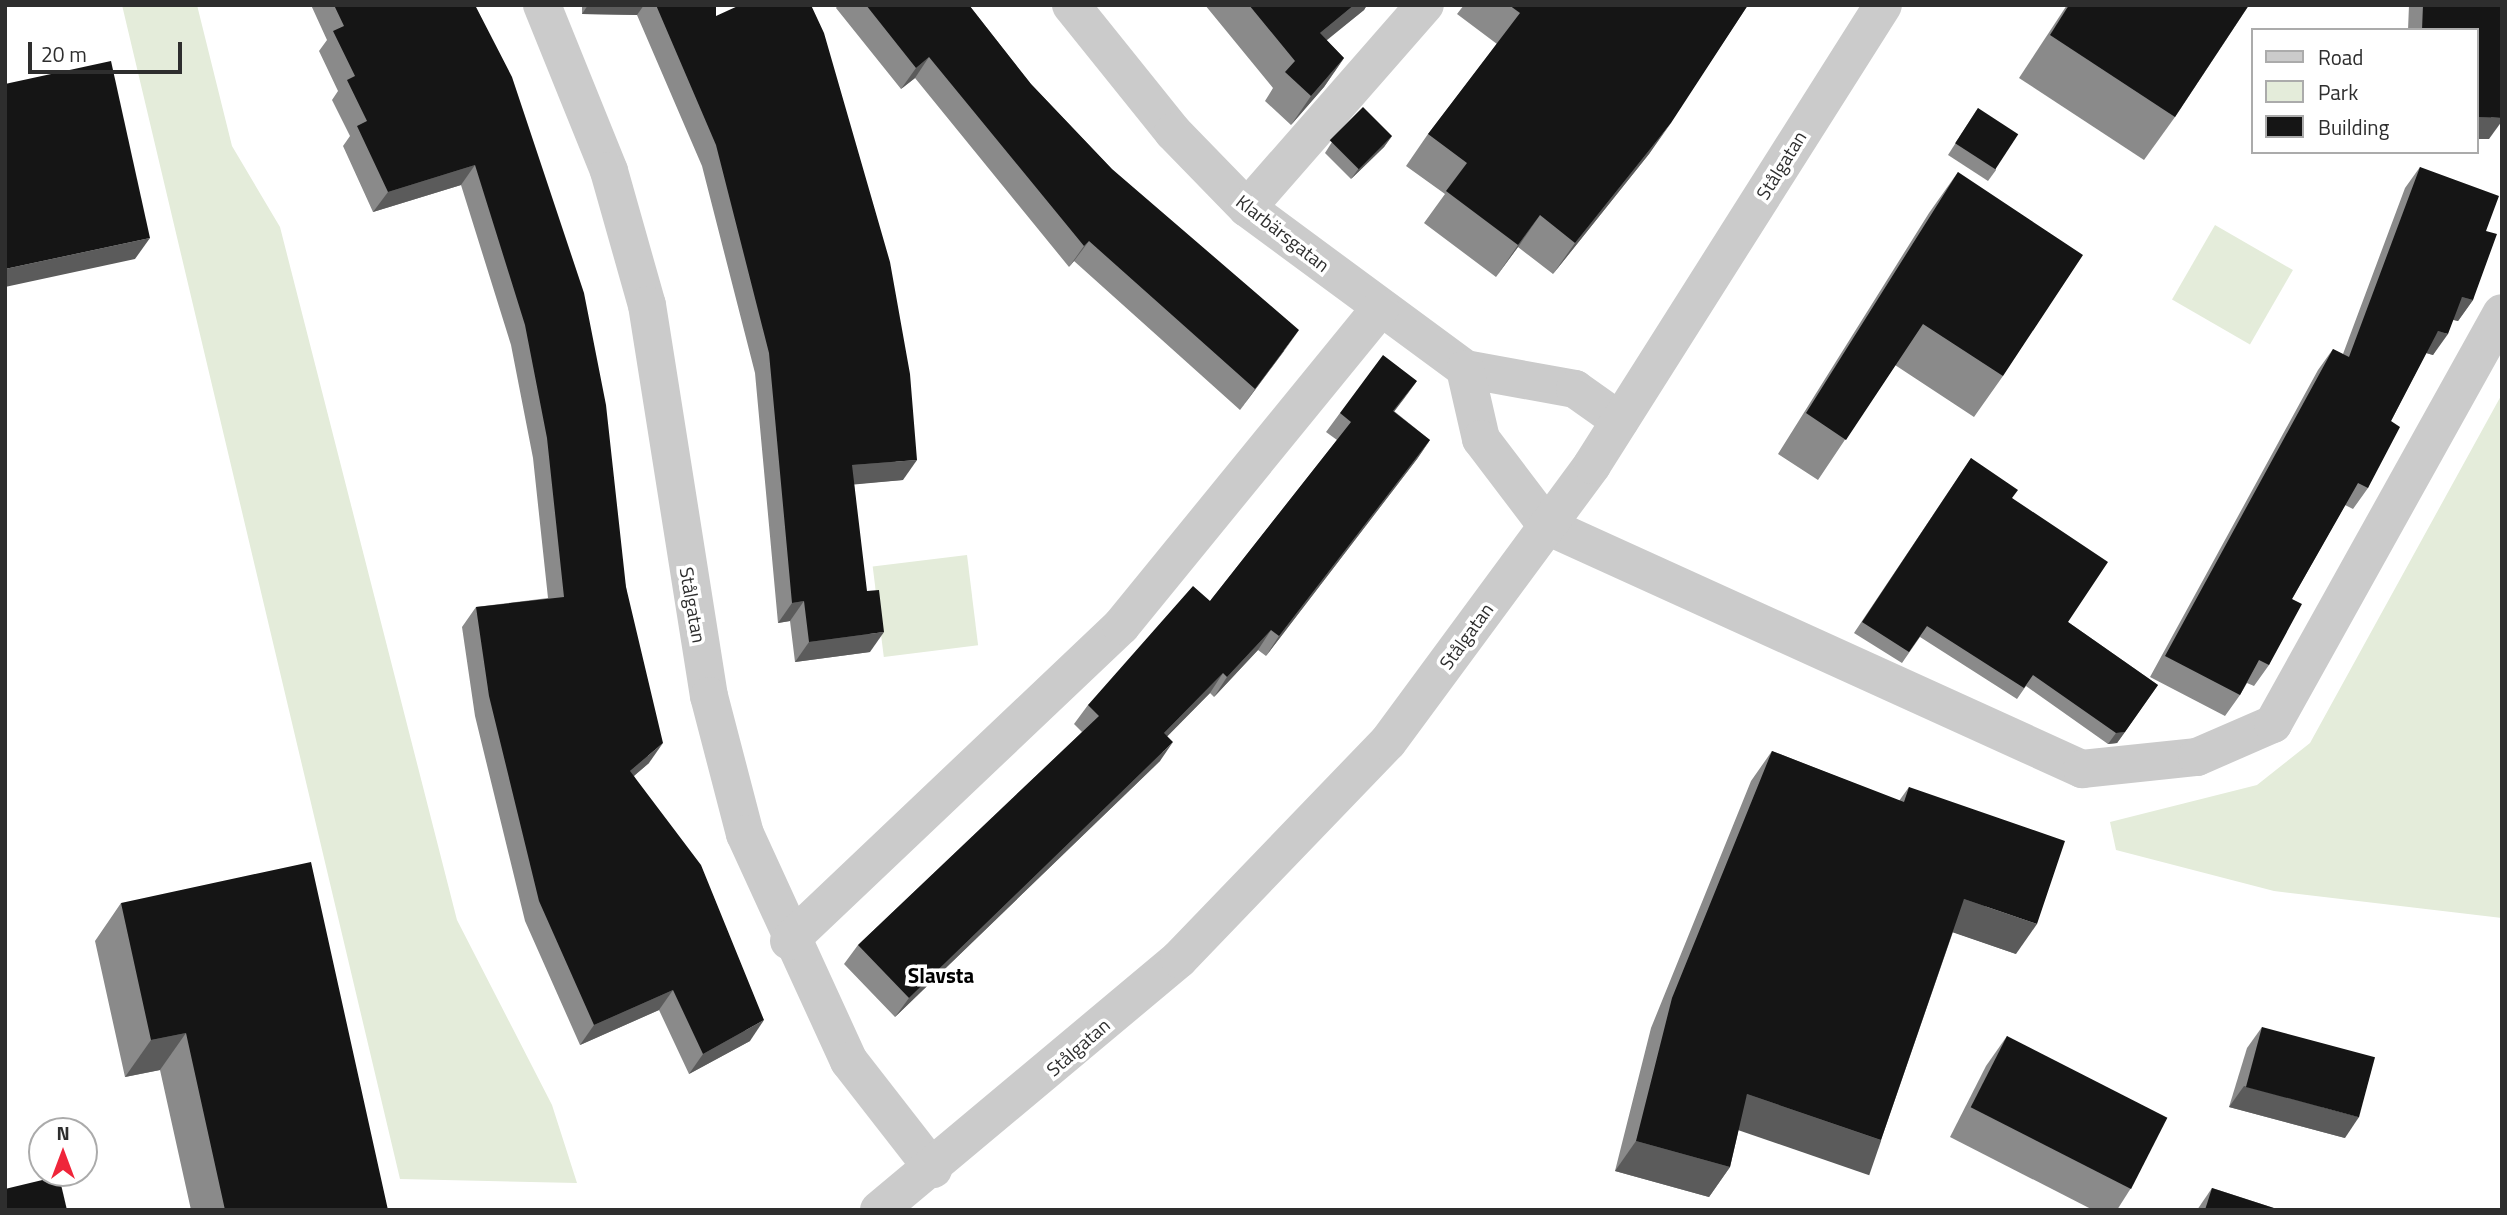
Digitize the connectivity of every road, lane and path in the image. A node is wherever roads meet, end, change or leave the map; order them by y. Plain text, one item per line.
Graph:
1 (542, 5) edge
2 (1071, 5) edge
3 (1425, 5) edge
4 (1883, 5) edge
5 (1247, 208) junction
6 (1380, 308) junction
7 (2502, 313) edge
8 (1465, 369) junction
9 (1620, 421) junction
10 (1547, 526) junction
11 (789, 941) junction
12 (933, 1169) junction
13 (879, 1210) edge

1 - 11 street, Stålgatan
2 - 5 street, Klarbärsgatan
3 - 5 street
4 - 9 street, Stålgatan
5 - 6 street, Klarbärsgatan
6 - 8 street, Klarbärsgatan
6 - 11 street
7 - 10 street
8 - 9 street, Klarbärsgatan
8 - 10 street
9 - 10 street, Stålgatan
10 - 12 street, Stålgatan
11 - 12 street, Stålgatan
12 - 13 street, Stålgatan

